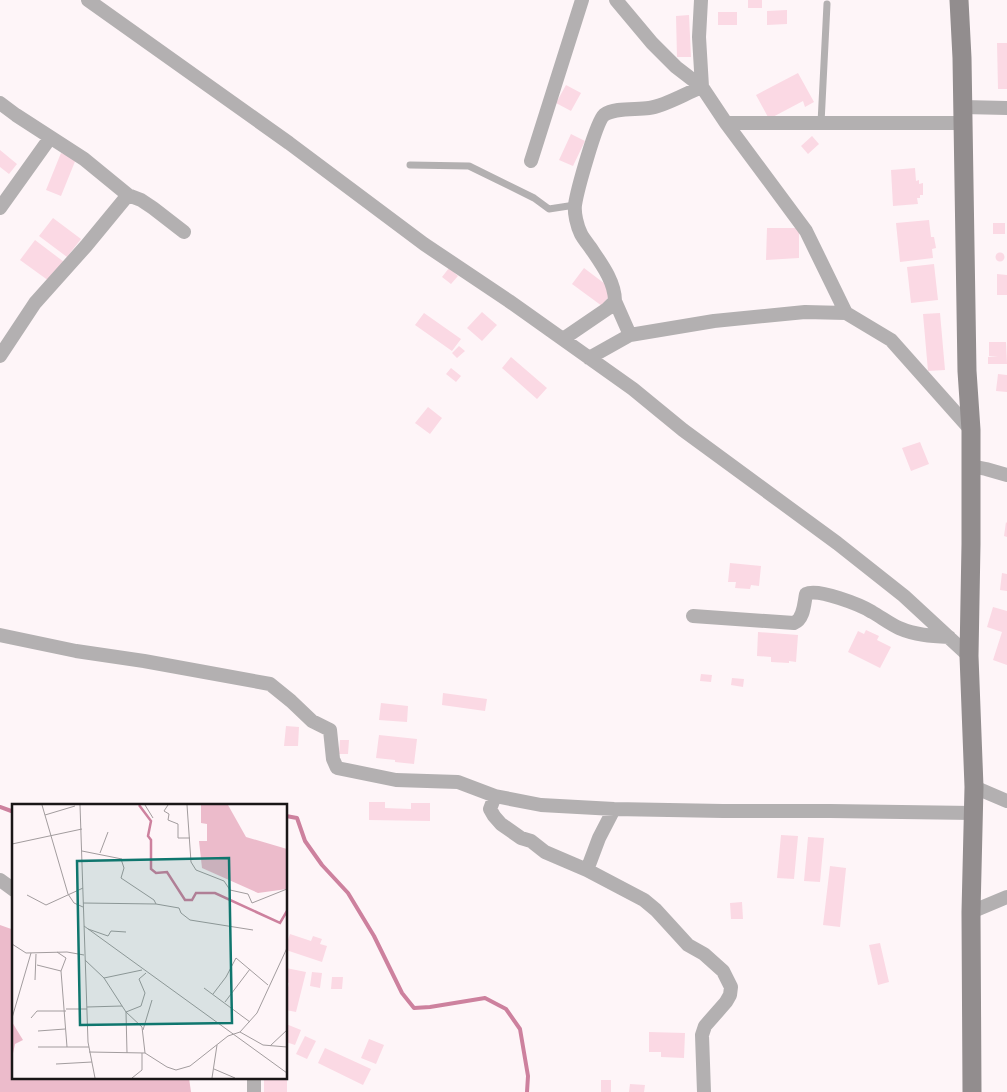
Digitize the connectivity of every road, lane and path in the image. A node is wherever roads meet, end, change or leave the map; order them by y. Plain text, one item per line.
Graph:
1 (88, 0) edge
2 (582, 0) edge
3 (616, 0) edge
4 (701, 0) edge
5 (959, 0) edge
6 (827, 4) dead end
7 (702, 86) junction
8 (0, 103) edge
9 (1007, 108) edge
10 (963, 115) junction
11 (726, 123) junction
12 (821, 123) junction
13 (50, 138) junction
14 (531, 161) dead end
15 (410, 165) dead end
16 (128, 195) junction
17 (575, 205) junction
18 (0, 208) edge
19 (184, 232) dead end
20 (615, 301) junction
21 (846, 313) junction
22 (630, 335) junction
23 (563, 339) junction
24 (0, 356) edge
25 (589, 358) junction
26 (971, 430) junction
27 (971, 466) junction
28 (1007, 475) edge
29 (693, 616) dead end
30 (0, 635) edge
31 (949, 637) junction
32 (969, 656) junction
33 (974, 787) junction
34 (494, 796) junction
35 (1007, 801) edge
36 (614, 809) junction
37 (973, 813) junction
38 (586, 870) junction
39 (0, 880) edge
40 (12, 889) edge
41 (1007, 897) edge
42 (971, 912) junction
43 (704, 1092) edge
44 (972, 1092) edge

1 - 23 street
2 - 14 street
3 - 7 street
4 - 7 street
5 - 10 street
6 - 12 lane
7 - 11 street
7 - 17 street
8 - 13 street
9 - 10 street
10 - 12 street
10 - 26 street
11 - 12 street
11 - 21 street
13 - 16 street
13 - 18 street
15 - 17 lane
16 - 19 street
16 - 24 street
17 - 20 street
20 - 22 street
20 - 23 street
21 - 22 street
21 - 26 street
22 - 25 street
23 - 25 street
25 - 31 street
26 - 27 street
27 - 28 street
27 - 32 street
29 - 31 street
30 - 34 street
31 - 32 street
32 - 33 street
33 - 35 street
33 - 37 street
34 - 36 street
34 - 38 street
36 - 37 street
36 - 38 street
37 - 42 street
38 - 43 street
39 - 40 street
41 - 42 street
42 - 44 street

